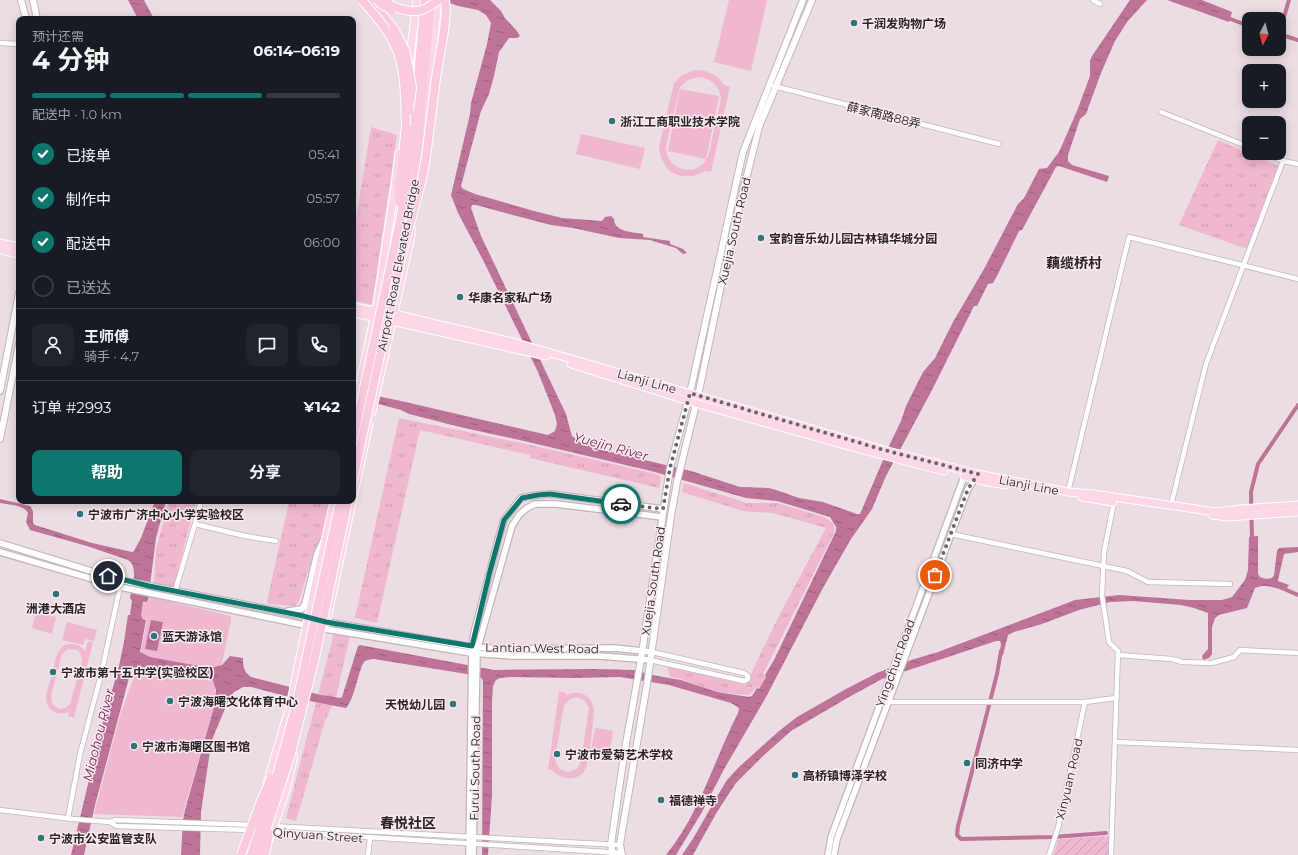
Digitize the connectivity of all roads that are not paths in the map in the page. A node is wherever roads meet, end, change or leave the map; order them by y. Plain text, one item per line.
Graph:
1 (21, 0) edge
2 (33, 0) edge
3 (362, 0) edge
4 (371, 0) edge
5 (377, 0) edge
6 (386, 0) edge
7 (417, 0) edge
8 (803, 0) edge
9 (812, 0) edge
10 (1093, 0) edge
11 (435, 2) edge
12 (1100, 4) dead end
13 (25, 16) edge
14 (36, 16) edge
15 (0, 43) edge
16 (16, 44) edge
17 (769, 84) junction
18 (776, 87) junction
19 (1161, 112) dead end
20 (406, 126) junction
21 (999, 144) dead end
22 (1242, 144) edge
23 (1283, 161) joint
24 (1298, 164) edge
25 (401, 216) junction
26 (0, 243) edge
27 (16, 246) edge
28 (0, 250) edge
29 (403, 250) junction
30 (16, 253) edge
31 (1243, 266) junction
32 (1298, 279) edge
33 (16, 307) edge
34 (356, 308) edge
35 (356, 313) edge
36 (375, 314) junction
37 (393, 317) junction
38 (16, 359) edge
39 (1, 377) edge
40 (12, 379) junction
41 (0, 391) edge
42 (690, 393) junction
43 (697, 399) junction
44 (356, 400) edge
45 (687, 400) junction
46 (356, 426) edge
47 (0, 439) edge
48 (356, 466) edge
49 (965, 474) junction
50 (976, 476) junction
51 (356, 484) edge
52 (1068, 492) junction
53 (1114, 502) junction
54 (200, 504) edge
55 (333, 504) edge
56 (339, 504) edge
57 (347, 504) edge
58 (352, 504) edge
59 (1171, 505) junction
60 (1298, 505) edge
61 (663, 509) junction
62 (1258, 511) junction
63 (1241, 512) junction
64 (1298, 512) edge
65 (662, 517) junction
66 (195, 524) junction
67 (328, 530) junction
68 (951, 534) junction
69 (276, 541) dead end
70 (0, 543) edge
71 (0, 552) edge
72 (1103, 567) junction
73 (1230, 584) dead end
74 (120, 587) junction
75 (149, 589) junction
76 (175, 591) junction
77 (281, 612) junction
78 (308, 618) junction
79 (306, 625) junction
80 (326, 626) junction
81 (475, 647) junction
82 (642, 650) junction
83 (652, 652) junction
84 (1298, 652) edge
85 (474, 654) junction
86 (1118, 655) junction
87 (641, 658) junction
88 (650, 660) junction
89 (1116, 698) junction
90 (888, 702) junction
91 (1086, 702) junction
92 (1115, 742) junction
93 (1298, 750) edge
94 (283, 754) junction
95 (273, 809) junction
96 (0, 810) edge
97 (70, 819) junction
98 (110, 822) junction
99 (254, 828) junction
100 (273, 829) junction
101 (370, 838) junction
102 (474, 838) junction
103 (474, 844) junction
104 (611, 844) junction
105 (620, 845) junction
106 (613, 854) edge
107 (622, 854) edge
108 (241, 855) edge
109 (245, 855) edge
110 (251, 855) edge
111 (258, 855) edge
112 (264, 855) edge
113 (368, 855) edge
114 (469, 855) edge
115 (473, 855) edge
116 (828, 855) edge
117 (834, 855) edge
118 (1049, 855) edge
119 (1111, 855) edge

1 - 13 main road
2 - 14 main road
3 - 20 highway, bridge
4 - 20 highway, bridge
5 - 11 highway, bridge
6 - 11 highway, bridge
7 - 36 main road
8 - 17 main road, Xuejia South Road
9 - 18 main road, Xuejia South Road
10 - 12 street
11 - 25 highway, Airport Road Elevated Bridge
11 - 29 highway, Airport Road Elevated Bridge, bridge
11 - 29 highway, bridge
11 - 37 main road
15 - 16 street
17 - 18 street, 薛家南路88弄
17 - 42 main road, Xuejia South Road
18 - 21 street, 薛家南路88弄
18 - 43 main road, Xuejia South Road
19 - 22 street
20 - 25 highway
23 - 24 street
23 - 31 street
25 - 46 highway, Airport Road Elevated Bridge, bridge
26 - 27 main road
28 - 30 main road
29 - 48 highway, Airport Road Elevated Bridge, bridge
31 - 32 street
31 - 52 street
31 - 59 street
33 - 39 main road
34 - 36 main road
35 - 36 main road
36 - 37 main road
36 - 44 main road
37 - 42 main road, Lianji Line
37 - 45 main road, Lianji Line
37 - 51 main road
38 - 40 main road
39 - 40 street
39 - 41 main road
40 - 47 main road
42 - 43 main road, Lianji Line
42 - 45 main road, Xuejia South Road
43 - 45 main road, Lianji Line
43 - 49 main road, Lianji Line
43 - 83 main road, Xuejia South Road
45 - 61 main road, Xuejia South Road
49 - 50 main road, Lianji Line
49 - 116 street, Yingchun Road
50 - 52 main road, Lianji Line
50 - 53 main road, Lianji Line
50 - 68 street, Yingchun Road
52 - 59 main road, Lianji Line
53 - 63 main road, Lianji Line
53 - 72 street
54 - 66 street
55 - 67 main road
56 - 94 highway, bridge
57 - 95 highway, bridge
58 - 80 main road
59 - 63 main road, Lianji Line
60 - 62 main road, Lianji Line
61 - 65 main road, Xuejia South Road
61 - 81 street
62 - 63 main road, Lianji Line
62 - 64 main road, Lianji Line
65 - 81 street
65 - 82 main road, Xuejia South Road
66 - 69 street
66 - 76 street
67 - 77 street
67 - 78 main road
68 - 72 street
68 - 90 street, Yingchun Road
70 - 75 street
71 - 74 street
72 - 73 street
72 - 86 street
74 - 75 street
74 - 97 street
75 - 76 street, Lantian West Road
75 - 79 street, Lantian West Road
76 - 77 street, Lantian West Road
77 - 78 street, Lantian West Road
78 - 79 main road
78 - 80 street, Lantian West Road
79 - 80 street, Lantian West Road
79 - 99 main road
80 - 81 street, Lantian West Road
80 - 85 street, Lantian West Road
80 - 100 main road
81 - 82 street, Lantian West Road
81 - 85 street
82 - 83 street, Lantian West Road
82 - 87 main road, Xuejia South Road
83 - 88 main road, Xuejia South Road
83 - 88 street
84 - 86 street
85 - 87 street, Lantian West Road
85 - 102 street, Furui South Road
86 - 89 street
87 - 88 street, Lantian West Road
87 - 104 main road, Xuejia South Road
88 - 105 main road, Xuejia South Road
89 - 91 street
89 - 92 street
90 - 91 street
90 - 117 street, Yingchun Road
91 - 118 street, Xinyuan Road
92 - 93 street
92 - 119 street
94 - 108 highway, bridge
94 - 110 highway, bridge
95 - 111 highway, bridge
95 - 112 highway, bridge
96 - 97 street, Qinyuan Street
97 - 98 street, Qinyuan Street
98 - 99 street, Qinyuan Street
98 - 99 street, Qinyuan Street
99 - 100 street, Qinyuan Street
99 - 109 main road
100 - 101 street, Qinyuan Street
100 - 102 street, Qinyuan Street
100 - 112 main road
101 - 103 street, Qinyuan Street
101 - 113 street
102 - 103 street, Furui South Road
102 - 104 street, Qinyuan Street
103 - 106 street, Qinyuan Street
103 - 114 street, Furui South Road
103 - 115 street, Furui South Road
104 - 105 street, Qinyuan Street
104 - 106 main road, Xuejia South Road
105 - 107 main road
106 - 107 street, Qinyuan Street

